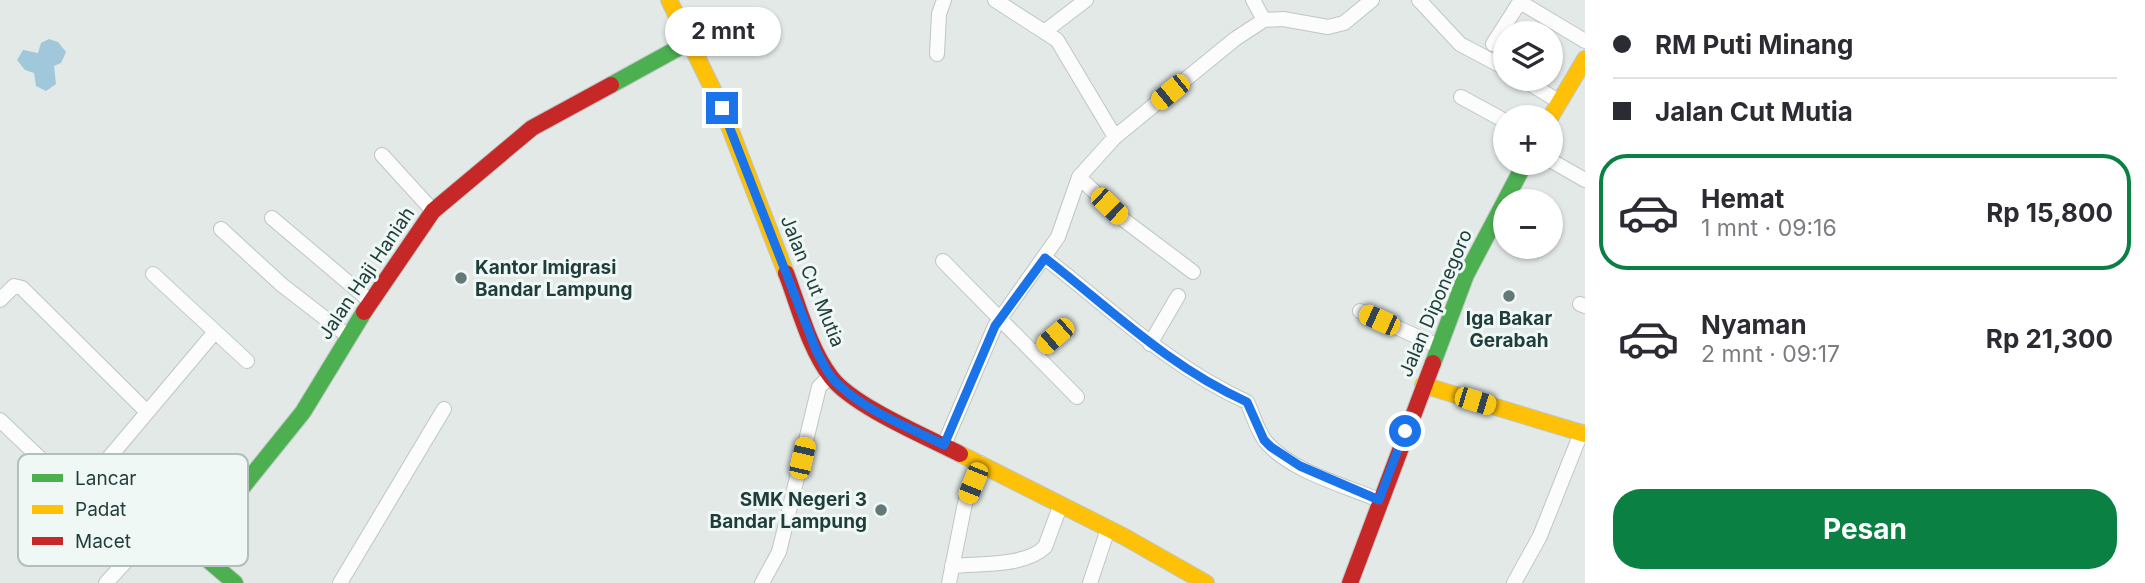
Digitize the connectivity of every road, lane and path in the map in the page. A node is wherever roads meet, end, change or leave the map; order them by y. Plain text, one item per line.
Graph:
1 (669, 0) edge
2 (944, 0) edge
3 (995, 0) edge
4 (1086, 0) edge
5 (1253, 0) edge
6 (1372, 0) edge
7 (1419, 0) edge
8 (1521, 1) edge
9 (1264, 20) junction
10 (1508, 21) edge
11 (1044, 32) junction
12 (691, 41) junction
13 (1585, 41) edge
14 (937, 54) dead end
15 (1585, 59) edge
16 (1493, 62) edge
17 (1542, 91) edge
18 (1461, 97) dead end
19 (1560, 102) junction
20 (1558, 105) edge
21 (1493, 114) edge
22 (1115, 137) junction
23 (382, 155) dead end
24 (1563, 167) edge
25 (1519, 175) edge
26 (1079, 177) junction
27 (1585, 180) edge
28 (433, 211) junction
29 (272, 218) dead end
30 (221, 229) dead end
31 (1045, 258) junction
32 (943, 261) dead end
33 (1193, 272) dead end
34 (153, 274) dead end
35 (1178, 296) dead end
36 (0, 300) edge
37 (370, 301) junction
38 (1360, 311) dead end
39 (1002, 317) junction
40 (214, 333) junction
41 (348, 336) junction
42 (1055, 336) dead end
43 (1150, 344) junction
44 (1438, 346) junction
45 (1036, 353) junction
46 (247, 361) dead end
47 (830, 376) junction
48 (1423, 385) junction
49 (1077, 397) dead end
50 (444, 409) dead end
51 (147, 412) junction
52 (0, 420) edge
53 (1583, 433) edge
54 (944, 445) junction
55 (36, 454) edge
56 (112, 454) edge
57 (981, 463) junction
58 (248, 480) edge
59 (1379, 500) junction
60 (1061, 504) junction
61 (1108, 529) junction
62 (122, 566) edge
63 (219, 566) edge
64 (952, 566) junction
65 (106, 583) edge
66 (235, 583) edge
67 (340, 583) edge
68 (762, 583) edge
69 (949, 583) edge
70 (1090, 583) edge
71 (1206, 583) edge
72 (1350, 583) edge
73 (1514, 583) edge

1 - 12 main road, Jalan Cut Mutia
2 - 14 street
3 - 11 street
4 - 11 street
5 - 9 street
6 - 9 street
7 - 16 street
8 - 10 street
8 - 13 street
9 - 22 street
11 - 22 street
12 - 28 main road, Jalan Haji Haniah
12 - 47 main road, Jalan Cut Mutia
15 - 19 main road
17 - 19 street
18 - 21 street
19 - 20 main road
22 - 26 street
23 - 28 street
24 - 27 street
25 - 44 main road, Jalan Diponegoro
26 - 31 street
26 - 33 street
28 - 37 main road, Jalan Haji Haniah
29 - 37 street
30 - 41 street
31 - 39 street
31 - 43 street
32 - 39 street
34 - 40 street
35 - 43 street
36 - 51 street
37 - 41 main road, Jalan Haji Haniah
38 - 44 street
39 - 45 street
39 - 54 street
40 - 46 street
40 - 51 street
41 - 58 main road, Jalan Haji Haniah
42 - 45 street
43 - 59 street
44 - 48 main road, Jalan Diponegoro
45 - 49 street
47 - 54 main road, Jalan Cut Mutia
47 - 68 street
48 - 53 main road
48 - 59 main road, Jalan Diponegoro
50 - 67 street
51 - 56 street
52 - 55 street
53 - 73 street
54 - 57 main road, Jalan Cut Mutia
57 - 60 main road, Jalan Cut Mutia
57 - 64 street
59 - 72 main road, Jalan Diponegoro
60 - 61 main road, Jalan Cut Mutia
60 - 64 street
61 - 70 street
61 - 71 main road, Jalan Cut Mutia
62 - 65 street
63 - 66 main road
64 - 69 street

